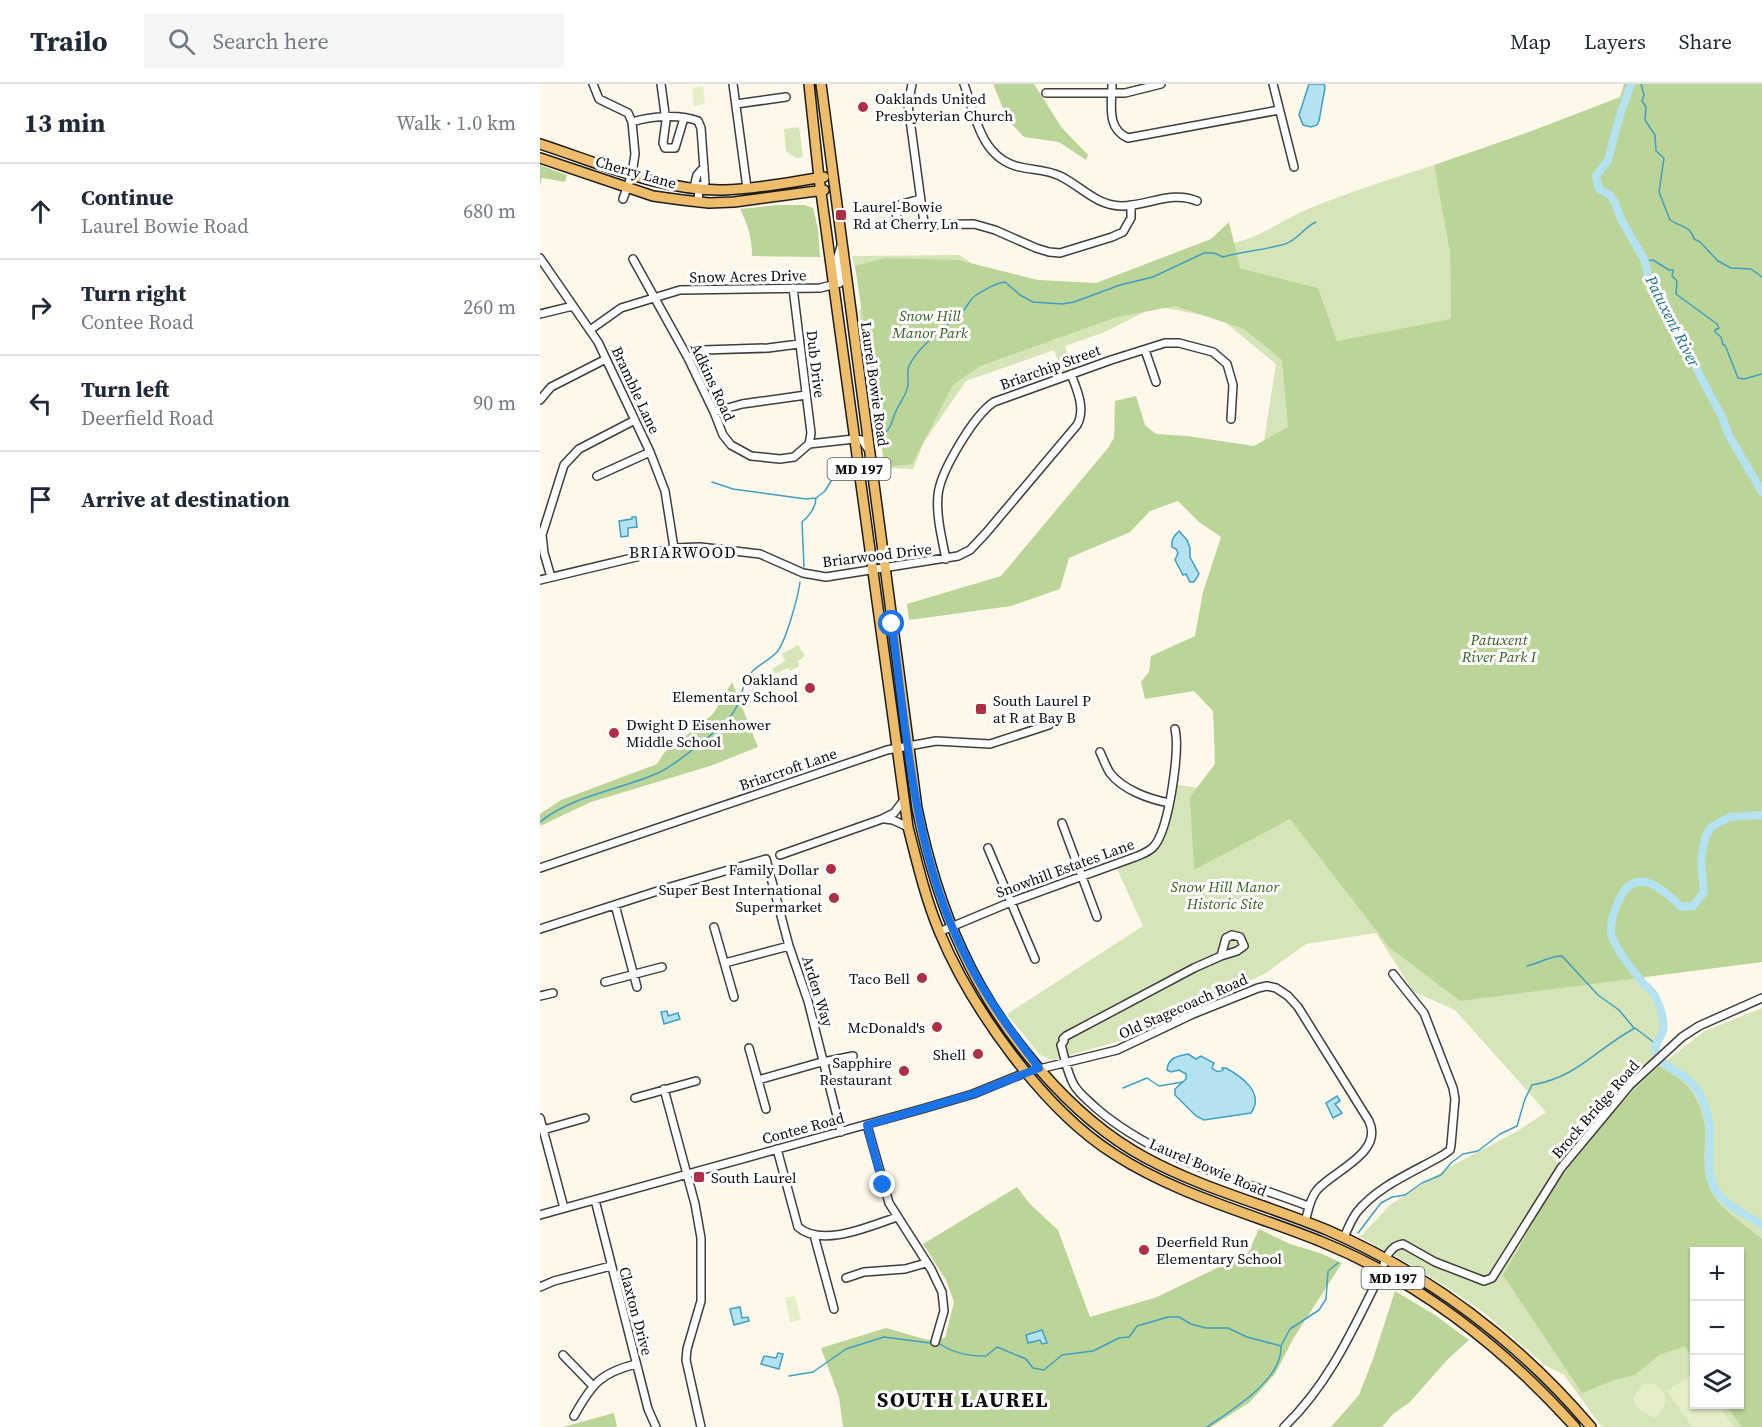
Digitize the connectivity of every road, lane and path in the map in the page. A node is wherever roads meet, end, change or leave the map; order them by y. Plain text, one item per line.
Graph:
1 (593, 84) edge
2 (661, 84) edge
3 (733, 84) edge
4 (809, 84) edge
5 (821, 84) edge
6 (912, 84) edge
7 (964, 84) edge
8 (1112, 84) edge
9 (1161, 84) edge
10 (1273, 84) edge
11 (1046, 93) dead end
12 (1112, 94) junction
13 (786, 98) dead end
14 (736, 104) junction
15 (1279, 110) junction
16 (666, 118) junction
17 (684, 118) junction
18 (632, 122) junction
19 (540, 144) edge
20 (540, 158) edge
21 (1294, 167) dead end
22 (632, 174) junction
23 (833, 176) junction
24 (819, 178) junction
25 (627, 187) junction
26 (699, 187) junction
27 (747, 188) junction
28 (834, 189) junction
29 (821, 191) junction
30 (623, 199) dead end
31 (920, 199) junction
32 (1197, 201) dead end
33 (698, 202) junction
34 (1131, 205) junction
35 (924, 223) junction
36 (841, 246) junction
37 (540, 258) edge
38 (633, 259) dead end
39 (834, 286) junction
40 (793, 288) junction
41 (654, 297) junction
42 (573, 306) junction
43 (540, 314) edge
44 (590, 330) junction
45 (799, 344) junction
46 (1145, 350) junction
47 (688, 358) junction
48 (606, 359) junction
49 (1071, 374) junction
50 (1156, 381) dead end
51 (806, 395) junction
52 (540, 400) edge
53 (714, 412) junction
54 (1231, 419) dead end
55 (635, 420) junction
56 (854, 439) junction
57 (809, 444) junction
58 (650, 452) junction
59 (869, 452) junction
60 (597, 476) dead end
61 (674, 548) junction
62 (946, 560) junction
63 (885, 568) junction
64 (872, 570) junction
65 (551, 577) junction
66 (540, 580) edge
67 (1049, 725) dead end
68 (1175, 729) dead end
69 (908, 745) junction
70 (896, 747) junction
71 (1100, 752) dead end
72 (904, 800) junction
73 (1169, 803) junction
74 (882, 819) junction
75 (1062, 823) dead end
76 (908, 827) junction
77 (988, 848) dead end
78 (780, 855) dead end
79 (540, 868) edge
80 (1081, 876) junction
81 (1011, 902) junction
82 (615, 905) junction
83 (1097, 917) dead end
84 (714, 927) dead end
85 (953, 927) junction
86 (540, 929) edge
87 (939, 932) junction
88 (789, 945) junction
89 (1221, 956) dead end
90 (1035, 959) dead end
91 (724, 963) junction
92 (662, 967) dead end
93 (634, 974) junction
94 (1393, 974) dead end
95 (605, 982) dead end
96 (637, 987) dead end
97 (553, 993) dead end
98 (540, 996) edge
99 (734, 998) dead end
100 (1762, 998) edge
101 (749, 1048) dead end
102 (853, 1056) dead end
103 (1066, 1062) junction
104 (824, 1064) junction
105 (1039, 1068) junction
106 (1027, 1072) junction
107 (758, 1080) junction
108 (696, 1081) dead end
109 (664, 1089) junction
110 (635, 1098) dead end
111 (766, 1108) dead end
112 (540, 1118) edge
113 (585, 1118) dead end
114 (867, 1125) junction
115 (543, 1130) junction
116 (841, 1132) junction
117 (777, 1149) junction
118 (687, 1174) junction
119 (1212, 1186) junction
120 (595, 1200) junction
121 (1308, 1206) junction
122 (564, 1208) junction
123 (540, 1215) edge
124 (1251, 1215) junction
125 (897, 1217) junction
126 (1305, 1221) junction
127 (814, 1235) junction
128 (1344, 1237) junction
129 (1385, 1258) junction
130 (926, 1263) junction
131 (611, 1266) junction
132 (1382, 1271) junction
133 (846, 1278) dead end
134 (540, 1287) edge
135 (834, 1309) dead end
136 (935, 1342) dead end
137 (563, 1355) dead end
138 (636, 1364) junction
139 (593, 1386) junction
140 (574, 1416) dead end
141 (656, 1427) edge
142 (701, 1427) edge
143 (1284, 1427) edge
144 (1575, 1427) edge
145 (1591, 1427) edge

1 - 18 street
2 - 16 street
3 - 14 street
4 - 24 main road, Laurel Bowie Road / MD 197
5 - 23 main road, Laurel Bowie Road / MD 197
6 - 31 street
7 - 34 street
8 - 12 street
9 - 12 street
10 - 15 street
11 - 12 street
12 - 15 street
13 - 14 street
14 - 27 street
15 - 21 street
16 - 17 street
16 - 17 street
16 - 18 street
17 - 26 street
18 - 22 street
19 - 22 main road, Cherry Lane
20 - 25 main road, Cherry Lane
22 - 25 street
22 - 26 main road, Cherry Lane
23 - 24 main road, Cherry Lane
23 - 28 main road, Laurel Bowie Road / MD 197
24 - 27 main road, Cherry Lane
24 - 29 main road, Laurel Bowie Road / MD 197
25 - 30 street
25 - 33 main road, Cherry Lane
26 - 27 main road, Cherry Lane
26 - 33 street
28 - 29 main road, Cherry Lane
28 - 36 main road, Laurel Bowie Road / MD 197
29 - 33 main road, Cherry Lane
29 - 39 main road, Laurel Bowie Road / MD 197
31 - 35 street
31 - 35 street
32 - 34 street
34 - 35 street
36 - 39 street
36 - 59 main road, Laurel Bowie Road / MD 197
37 - 42 street, Bramble Lane
38 - 41 street, Adkins Road
39 - 40 street, Snow Acres Drive
39 - 56 main road, Laurel Bowie Road / MD 197
40 - 41 street, Snow Acres Drive
40 - 45 street, Dub Drive
41 - 44 street, Snow Acres Drive
41 - 47 street, Adkins Road
42 - 43 street
42 - 44 street, Bramble Lane
44 - 48 street, Bramble Lane
45 - 47 street
45 - 51 street, Dub Drive
46 - 49 street, Briarchip Street
46 - 50 street
46 - 54 street, Briarchip Street
47 - 53 street, Adkins Road
48 - 52 street
48 - 55 street, Bramble Lane
49 - 62 street, Briarwood Drive
49 - 62 street, Briarchip Street
51 - 53 street
51 - 57 street, Dub Drive
53 - 57 street, Adkins Road
55 - 58 street, Bramble Lane
55 - 65 street
56 - 57 street, Adkins Road
56 - 59 street
56 - 64 main road, Laurel Bowie Road / MD 197
58 - 60 street
58 - 61 street, Bramble Lane
59 - 63 main road, Laurel Bowie Road / MD 197
61 - 64 street, Briarwood Drive
61 - 65 street, Briarwood Drive
62 - 63 street, Briarwood Drive
63 - 64 street, Briarwood Drive
63 - 69 main road, Laurel Bowie Road / MD 197
64 - 70 main road, Laurel Bowie Road / MD 197
65 - 66 street, Briarwood Drive
67 - 69 street, Briarcroft Lane
68 - 73 street, Snowhill Estates Lane
69 - 70 street, Briarcroft Lane
69 - 85 main road, Laurel Bowie Road / MD 197
70 - 72 main road, Laurel Bowie Road / MD 197
70 - 79 street, Briarcroft Lane
71 - 73 street
72 - 74 street
72 - 76 main road, Laurel Bowie Road / MD 197
73 - 80 street, Snowhill Estates Lane
74 - 76 street
74 - 78 street
75 - 80 street
76 - 87 main road, Laurel Bowie Road / MD 197
77 - 81 street
80 - 81 street, Snowhill Estates Lane
80 - 83 street
81 - 85 street, Snowhill Estates Lane
81 - 90 street
82 - 86 street
82 - 88 street, Arden Way
82 - 93 street
84 - 91 street
85 - 87 street, Snowhill Estates Lane
85 - 105 main road, Laurel Bowie Road / MD 197
87 - 106 main road, Laurel Bowie Road / MD 197
88 - 91 street
88 - 104 street, Arden Way
89 - 103 street
91 - 99 street
92 - 93 street
93 - 95 street
93 - 96 street
94 - 128 street
97 - 98 street
100 - 129 street, Brock Bridge Road
101 - 107 street
102 - 104 street
103 - 105 street, Old Stagecoach Road
103 - 121 street
103 - 121 street, Old Stagecoach Road
104 - 107 street
104 - 116 street, Arden Way
105 - 106 street, Old Stagecoach Road
105 - 119 main road, Laurel Bowie Road / MD 197
106 - 114 street, Contee Road
106 - 124 main road, Laurel Bowie Road / MD 197
107 - 111 street
108 - 109 street
109 - 110 street
109 - 118 street
112 - 115 street
113 - 115 street
114 - 116 street, Contee Road
114 - 125 street
115 - 122 street
116 - 117 street, Contee Road
117 - 118 street, Contee Road
117 - 127 street
118 - 120 street, Contee Road
118 - 142 street
119 - 124 main road
119 - 126 main road, Laurel Bowie Road / MD 197
120 - 122 street, Contee Road
120 - 131 street, Claxton Drive
121 - 126 street, Old Stagecoach Road
122 - 123 street, Contee Road
124 - 132 main road, Laurel Bowie Road / MD 197
125 - 127 street
125 - 130 street
126 - 128 main road, Laurel Bowie Road / MD 197
127 - 135 street
128 - 129 main road, Laurel Bowie Road / MD 197
129 - 132 street
129 - 145 main road, Laurel Bowie Road / MD 197
130 - 133 street
130 - 136 street
131 - 134 street
131 - 138 street, Claxton Drive
132 - 143 street
132 - 144 main road, Laurel Bowie Road / MD 197
137 - 139 street
138 - 139 street
138 - 141 street, Claxton Drive
139 - 140 street

